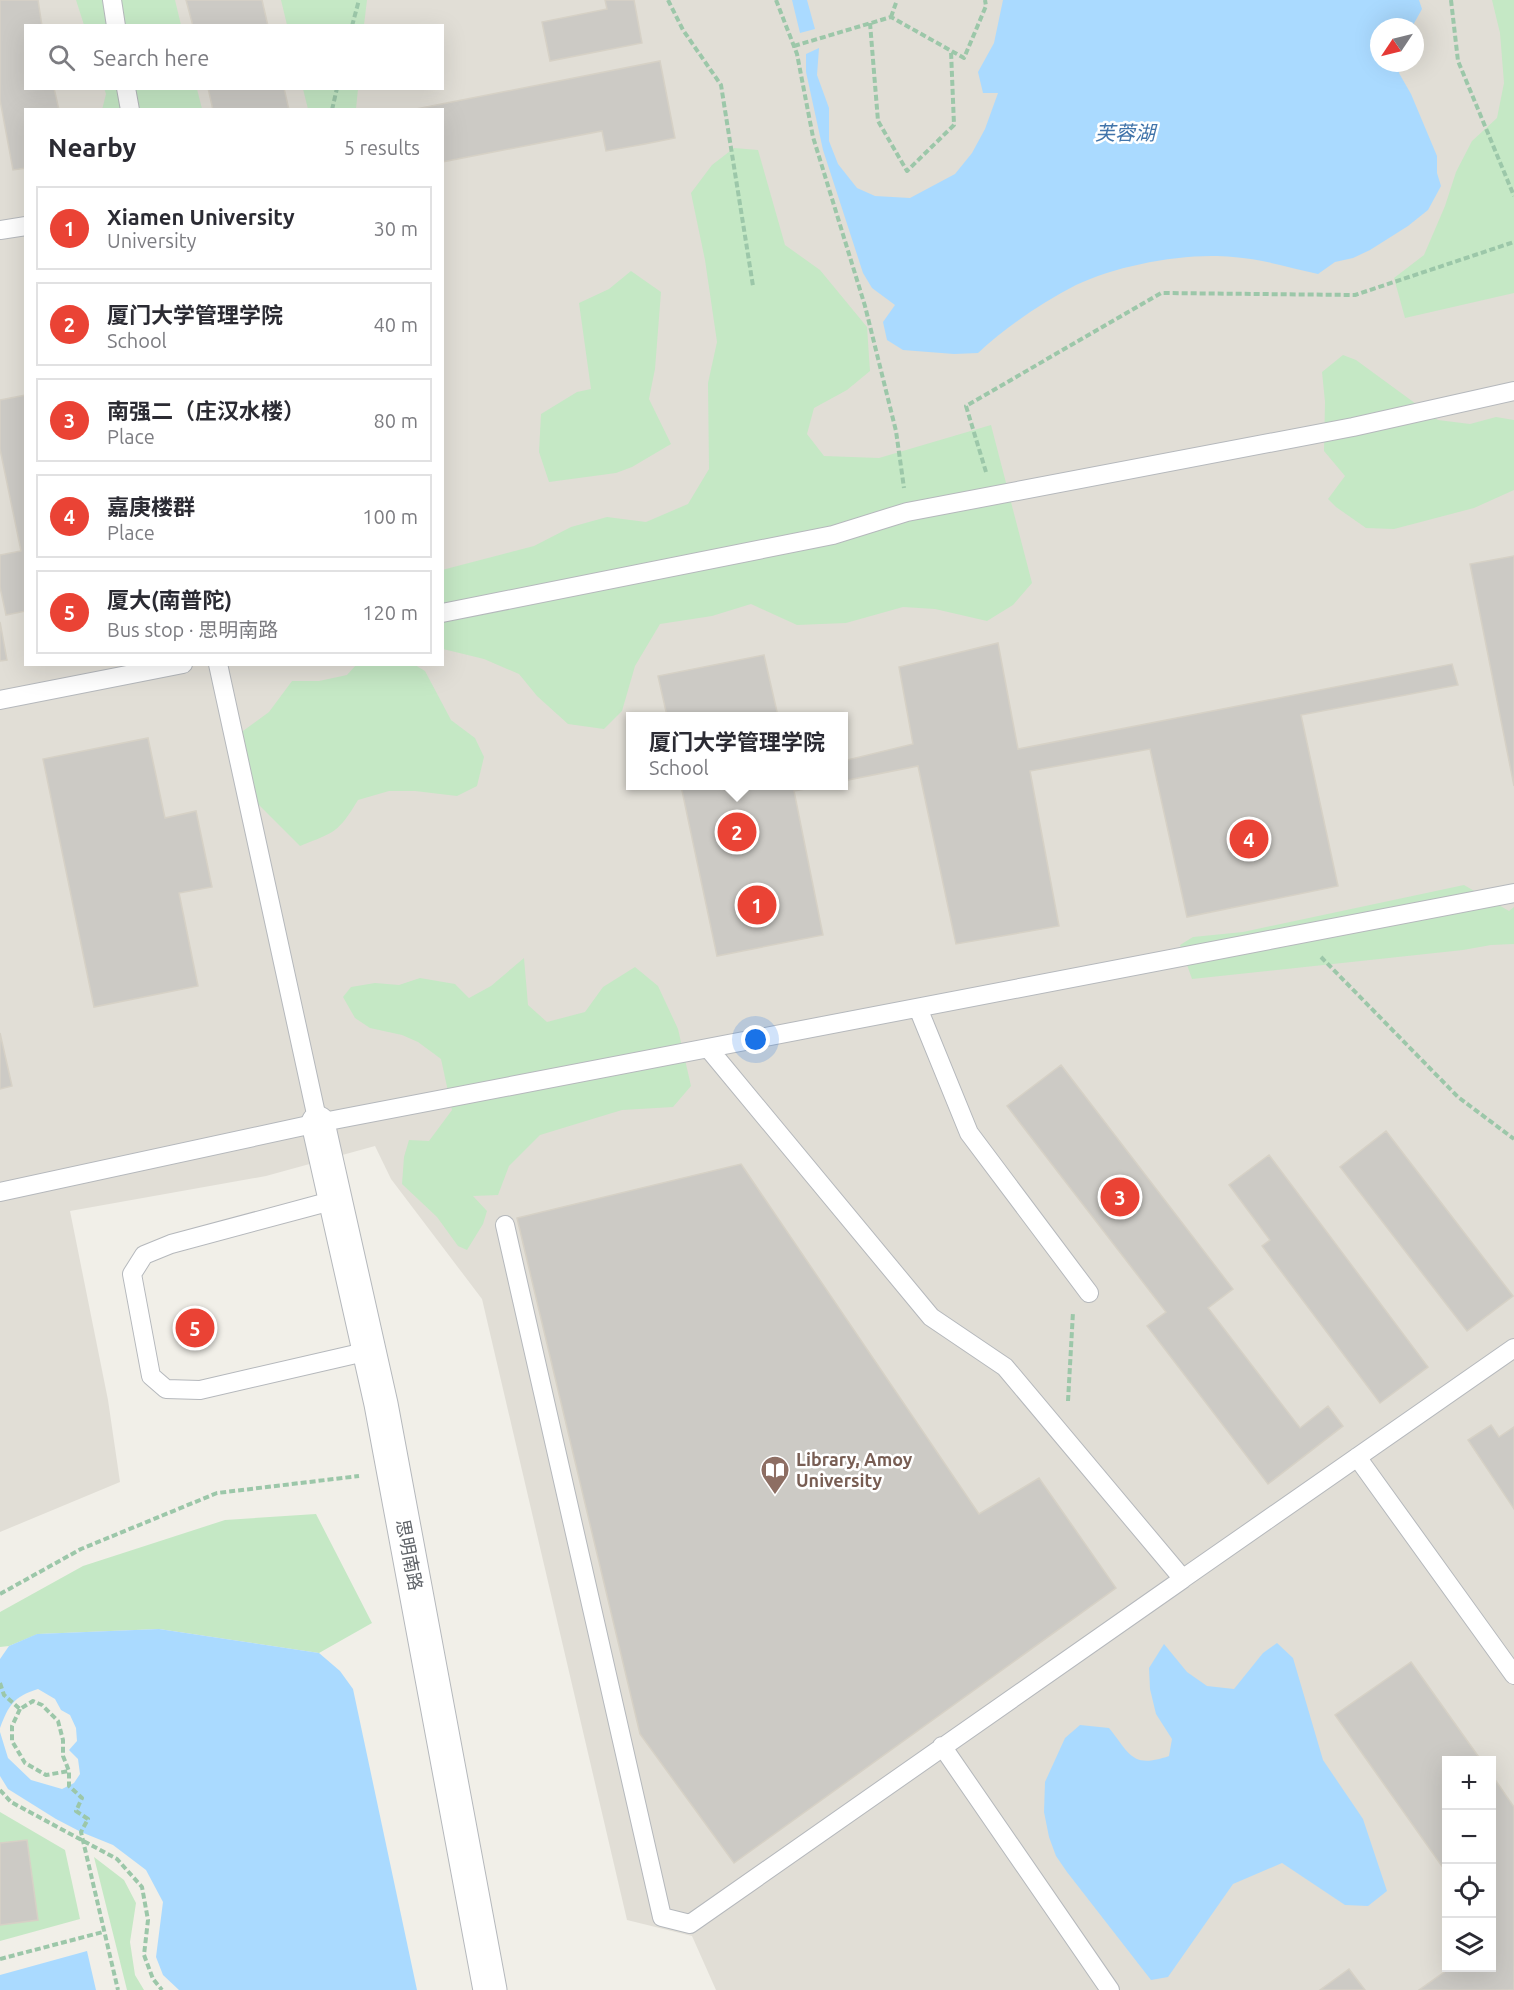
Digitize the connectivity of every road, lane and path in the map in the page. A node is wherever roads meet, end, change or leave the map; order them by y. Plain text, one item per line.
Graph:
1 (112, 0) edge
2 (359, 0) edge
3 (668, 0) edge
4 (776, 0) edge
5 (897, 0) edge
6 (985, 0) edge
7 (1451, 0) edge
8 (891, 17) junction
9 (870, 23) junction
10 (116, 24) edge
11 (353, 24) edge
12 (794, 46) junction
13 (951, 51) junction
14 (126, 90) edge
15 (337, 90) edge
16 (130, 108) edge
17 (332, 108) edge
18 (1514, 196) edge
19 (24, 225) edge
20 (0, 230) edge
21 (1514, 242) edge
22 (753, 286) dead end
23 (1514, 391) edge
24 (993, 496) junction
25 (907, 512) junction
26 (444, 613) edge
27 (173, 666) edge
28 (218, 666) edge
29 (0, 700) edge
30 (1514, 893) edge
31 (1300, 935) junction
32 (918, 1008) junction
33 (708, 1048) junction
34 (318, 1123) junction
35 (1514, 1139) edge
36 (0, 1192) edge
37 (335, 1200) junction
38 (505, 1225) dead end
39 (1075, 1274) junction
40 (1089, 1293) dead end
41 (1514, 1348) edge
42 (369, 1351) junction
43 (1066, 1440) junction
44 (1357, 1457) junction
45 (393, 1472) junction
46 (1178, 1582) junction
47 (0, 1594) edge
48 (1514, 1675) edge
49 (0, 1683) edge
50 (20, 1709) junction
51 (942, 1746) junction
52 (69, 1772) junction
53 (0, 1790) edge
54 (84, 1840) junction
55 (104, 1932) junction
56 (0, 1959) edge
57 (118, 1990) edge
58 (162, 1990) edge
59 (490, 1990) edge
60 (1110, 1990) edge

1 - 10 lane
2 - 11 path
3 - 22 path
4 - 12 path
5 - 8 path
6 - 13 path
7 - 18 path
8 - 9 path
8 - 13 path
9 - 12 path
9 - 13 path
12 - 25 path
14 - 16 lane
15 - 17 path
19 - 20 lane
21 - 24 path
23 - 24 lane
24 - 25 lane
25 - 26 lane
27 - 29 lane
28 - 34 lane
30 - 31 lane
31 - 32 lane
31 - 35 path
32 - 33 lane
32 - 39 lane
33 - 34 lane
33 - 43 lane
34 - 36 lane
34 - 37 street, 思明南路
37 - 42 street, 思明南路
37 - 42 lane
38 - 51 lane
39 - 40 lane
39 - 43 path
41 - 44 lane
42 - 45 street, 思明南路
43 - 46 lane
44 - 46 lane
44 - 48 lane
45 - 47 path
45 - 59 street, 思明南路
46 - 51 lane
49 - 50 path
50 - 52 path
50 - 52 path
51 - 60 lane
52 - 54 path
53 - 54 path
54 - 55 path
54 - 58 path
55 - 56 path
55 - 57 path

